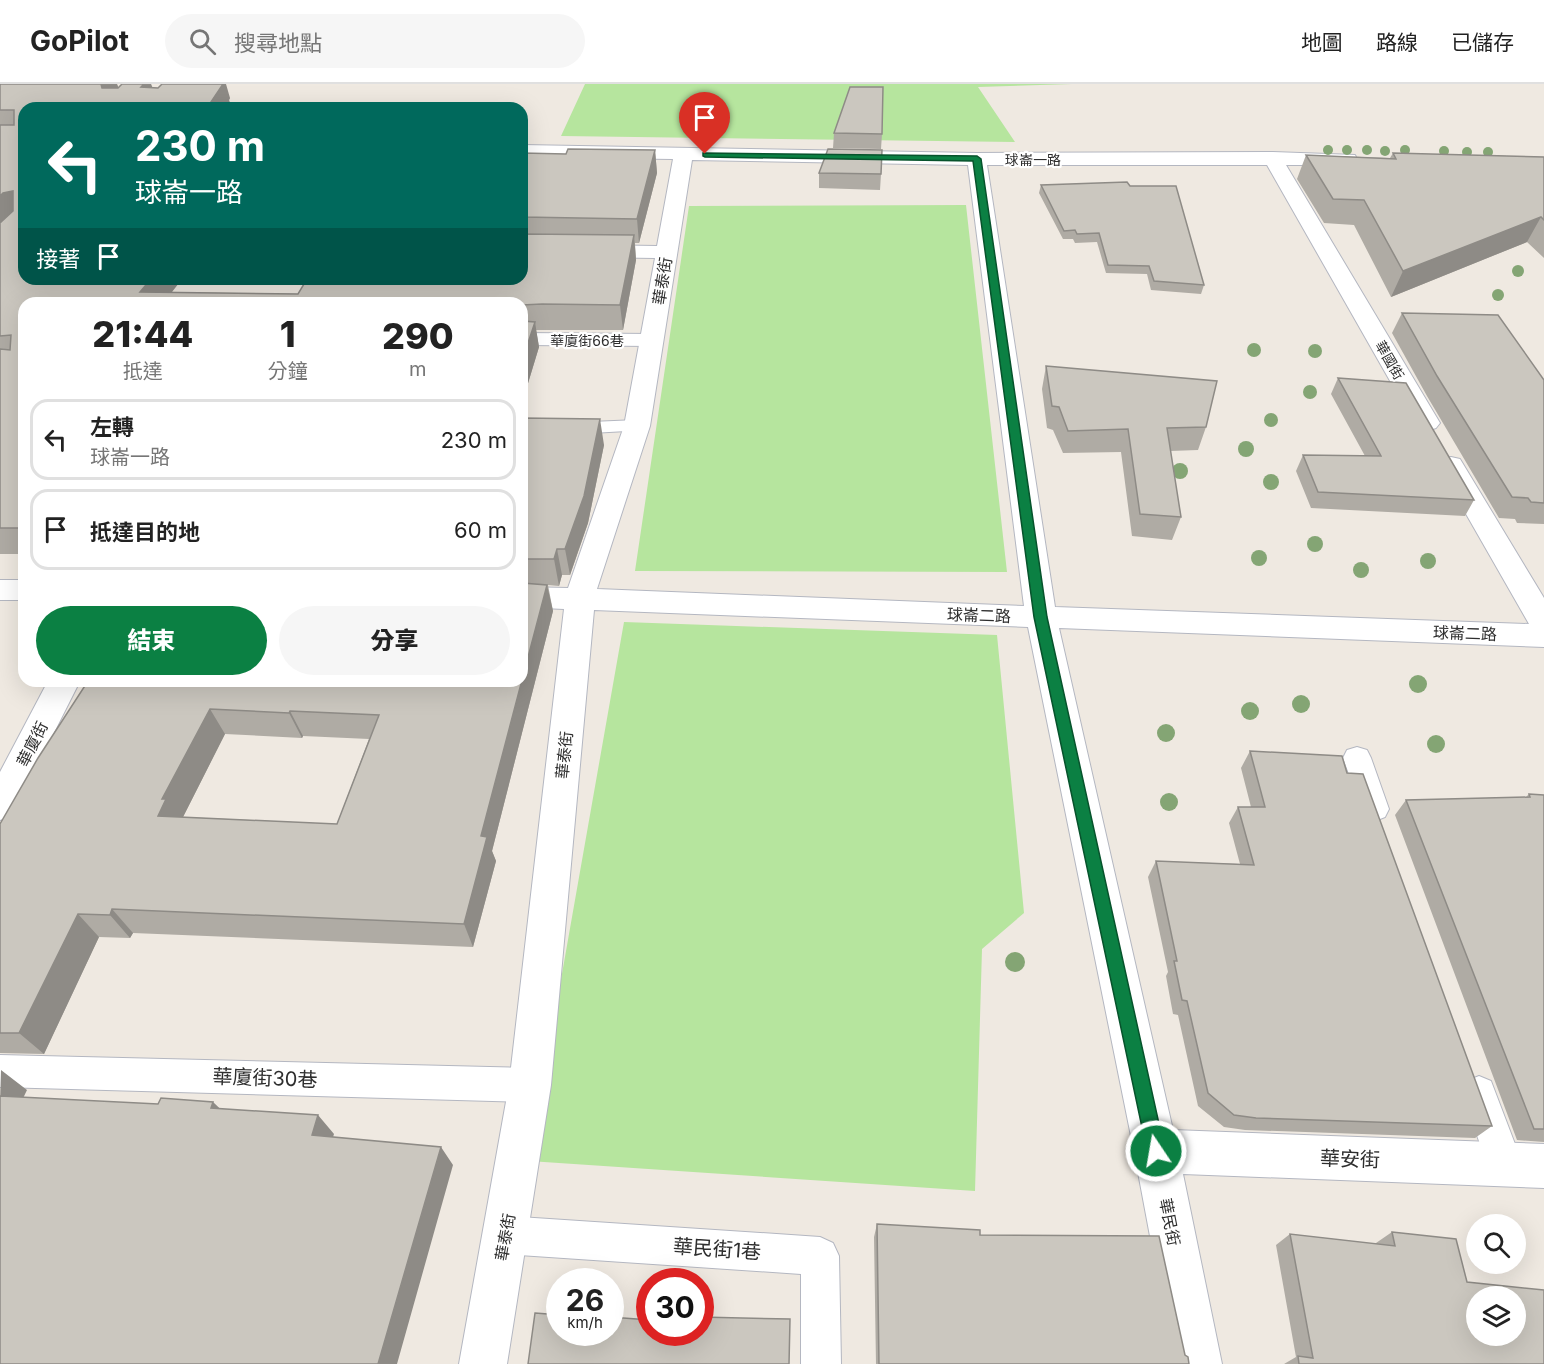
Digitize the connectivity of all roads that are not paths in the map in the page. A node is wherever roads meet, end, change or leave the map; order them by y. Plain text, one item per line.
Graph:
1 (528, 151) edge
2 (683, 154) junction
3 (1273, 158) junction
4 (977, 159) junction
5 (1367, 159) edge
6 (528, 250) edge
7 (667, 252) junction
8 (528, 339) edge
9 (653, 340) junction
10 (637, 426) junction
11 (528, 431) edge
12 (0, 590) edge
13 (18, 590) edge
14 (528, 597) edge
15 (580, 597) junction
16 (1041, 617) junction
17 (1544, 624) edge
18 (1544, 636) edge
19 (61, 687) edge
20 (1357, 758) dead end
21 (0, 806) edge
22 (1385, 835) edge
23 (1469, 1066) edge
24 (0, 1071) edge
25 (530, 1085) junction
26 (1156, 1151) junction
27 (1524, 1166) edge
28 (506, 1235) junction
29 (483, 1364) edge
30 (821, 1364) edge
31 (1198, 1364) edge

1 - 2 street, 球崙一路
2 - 4 street, 球崙一路
2 - 7 street, 華泰街
3 - 4 street, 球崙一路
3 - 5 street, 球崙一路
3 - 17 street, 華國街
4 - 16 street, 華民街
6 - 7 street
7 - 9 street, 華泰街
8 - 9 lane, 華廈街66巷
9 - 10 street, 華泰街
10 - 11 lane
10 - 15 street, 華泰街
12 - 13 street
14 - 15 street, 球崙二路
15 - 16 street, 球崙二路
15 - 25 street, 華泰街
16 - 18 street, 球崙二路
16 - 26 street, 華民街
19 - 21 street, 華廈街
20 - 22 lane
23 - 27 lane
24 - 25 lane, 華廈街30巷
25 - 28 street, 華泰街
26 - 27 street, 華安街
26 - 31 street, 華民街
28 - 29 street, 華泰街
28 - 30 lane, 華民街1巷

